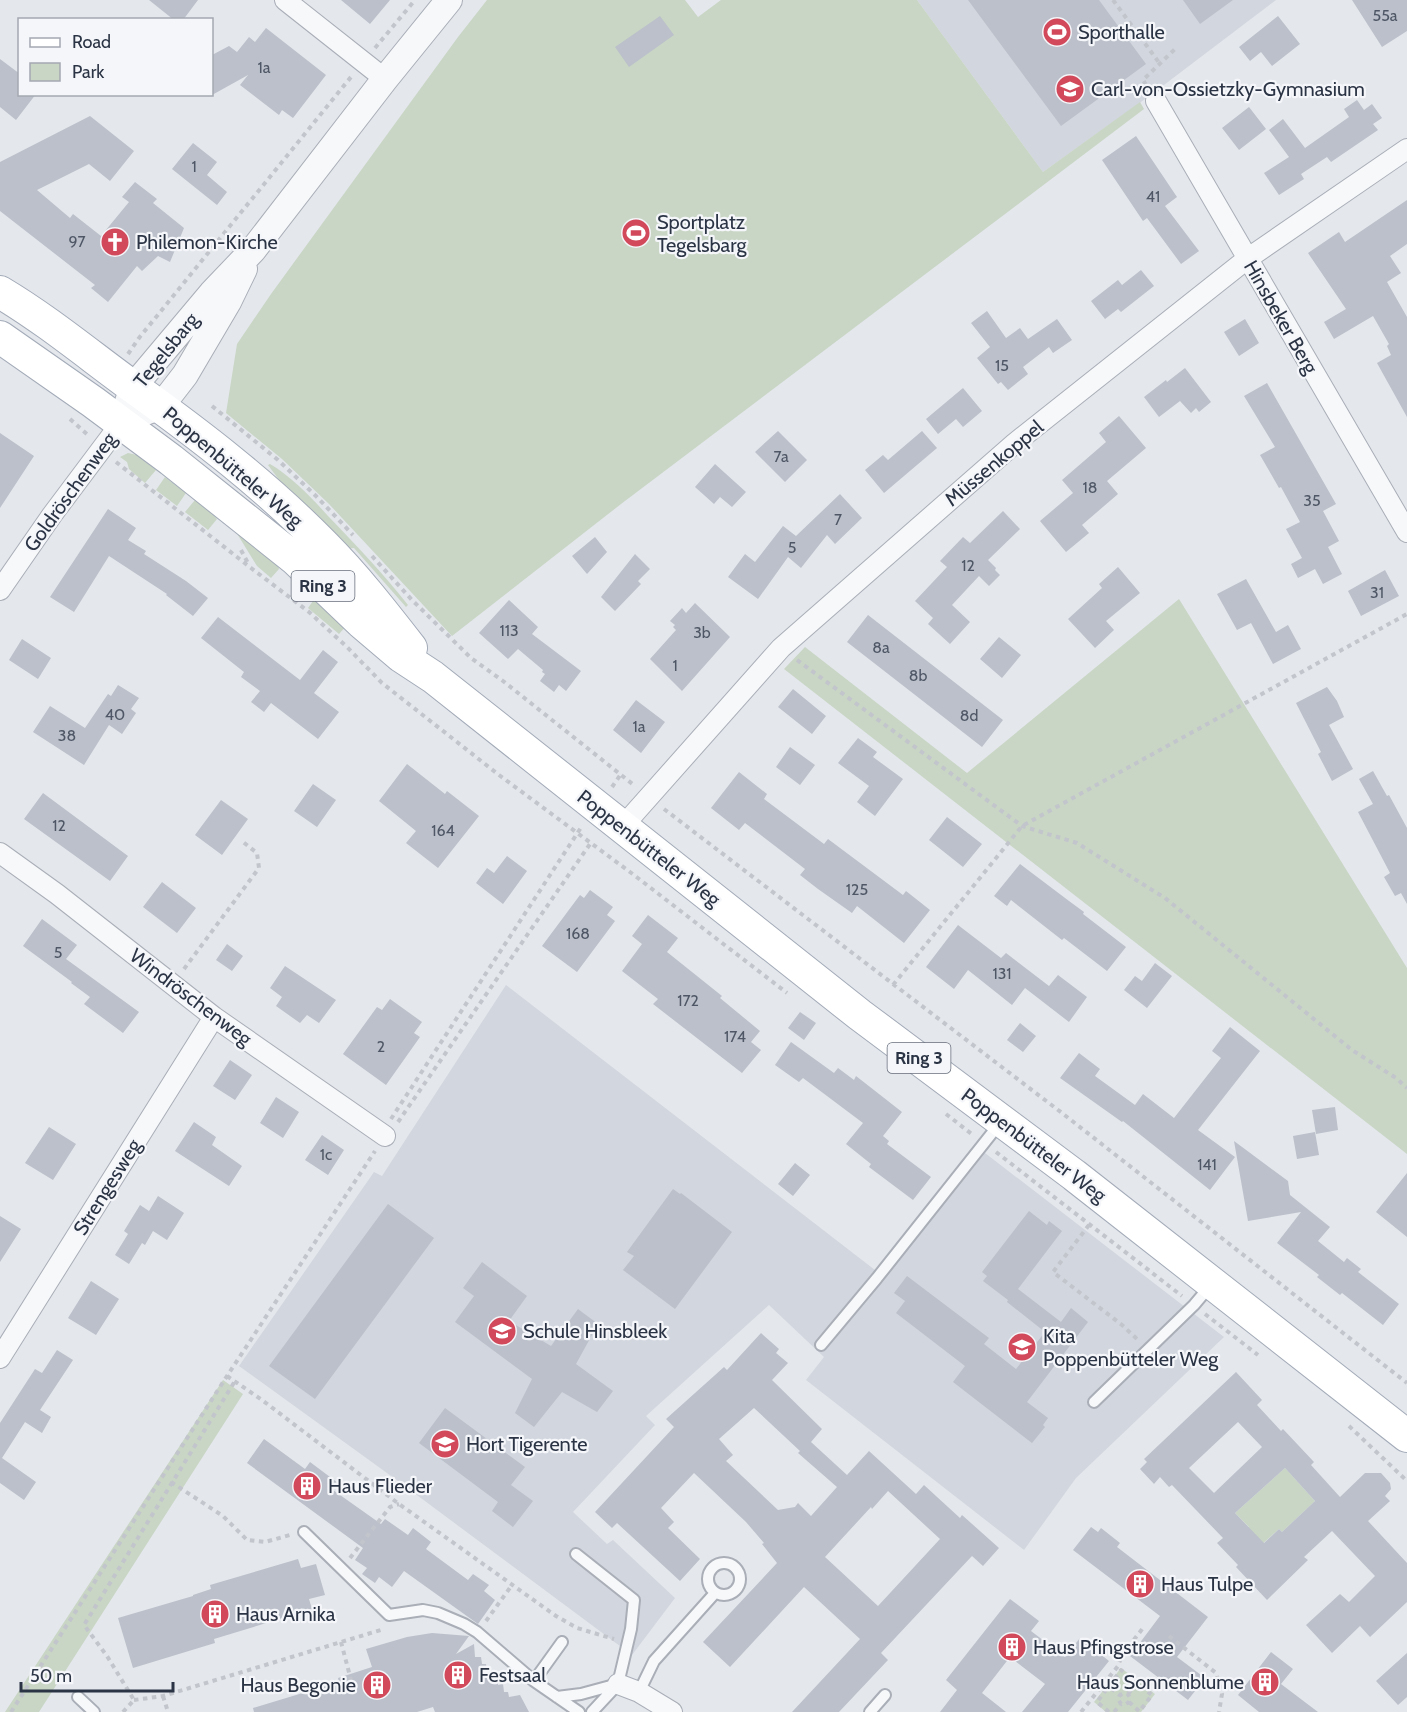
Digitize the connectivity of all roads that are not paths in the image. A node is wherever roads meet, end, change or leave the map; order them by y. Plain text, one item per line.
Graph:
1 (285, 0) edge
2 (449, 0) edge
3 (385, 80) junction
4 (1156, 100) road end
5 (1407, 149) edge
6 (253, 250) junction
7 (1247, 259) junction
8 (0, 292) edge
9 (0, 337) edge
10 (124, 380) junction
11 (161, 406) junction
12 (121, 423) junction
13 (1407, 532) edge
14 (0, 590) edge
15 (433, 677) junction
16 (623, 826) junction
17 (0, 853) edge
18 (214, 1017) junction
19 (1002, 1121) junction
20 (385, 1136) road end
21 (1212, 1284) junction
22 (821, 1345) dead end
23 (0, 1358) edge
24 (1094, 1402) dead end
25 (1407, 1436) edge
26 (304, 1532) road end
27 (576, 1554) dead end
28 (715, 1593) dead end
29 (562, 1642) dead end
30 (534, 1681) junction
31 (618, 1684) junction
32 (639, 1692) junction
33 (885, 1695) dead end
34 (78, 1697) dead end
35 (557, 1697) junction
36 (94, 1712) edge
37 (579, 1712) edge
38 (592, 1712) edge
39 (672, 1712) edge
40 (870, 1712) edge

1 - 3 street
2 - 3 street, Tegelsbarg
3 - 6 street, Tegelsbarg
4 - 7 street, Hinsbeker Berg
5 - 7 street, Müssenkoppel
6 - 10 street, Tegelsbarg
6 - 11 street, Tegelsbarg
7 - 13 street, Hinsbeker Berg
7 - 16 street, Müssenkoppel
8 - 10 main road, Poppenbütteler Weg / Ring 3
9 - 12 main road, Poppenbütteler Weg / Ring 3
10 - 11 main road, Poppenbütteler Weg / Ring 3
10 - 12 street, Tegelsbarg
11 - 12 street, Tegelsbarg
11 - 15 main road, Poppenbütteler Weg / Ring 3
12 - 14 street, Goldröschenweg
12 - 15 main road, Poppenbütteler Weg / Ring 3
15 - 16 main road, Poppenbütteler Weg / Ring 3
16 - 19 main road, Poppenbütteler Weg / Ring 3
17 - 18 street, Windröschenweg
18 - 20 street, Windröschenweg
18 - 23 street, Strengesweg
19 - 21 main road, Poppenbütteler Weg / Ring 3
19 - 22 lane
21 - 24 lane
21 - 25 main road, Poppenbütteler Weg / Ring 3
26 - 30 lane
27 - 31 lane
28 - 32 lane
29 - 30 lane
30 - 35 lane
31 - 32 street
31 - 35 lane
31 - 38 lane
32 - 39 street
33 - 40 lane
34 - 36 lane
35 - 37 lane

